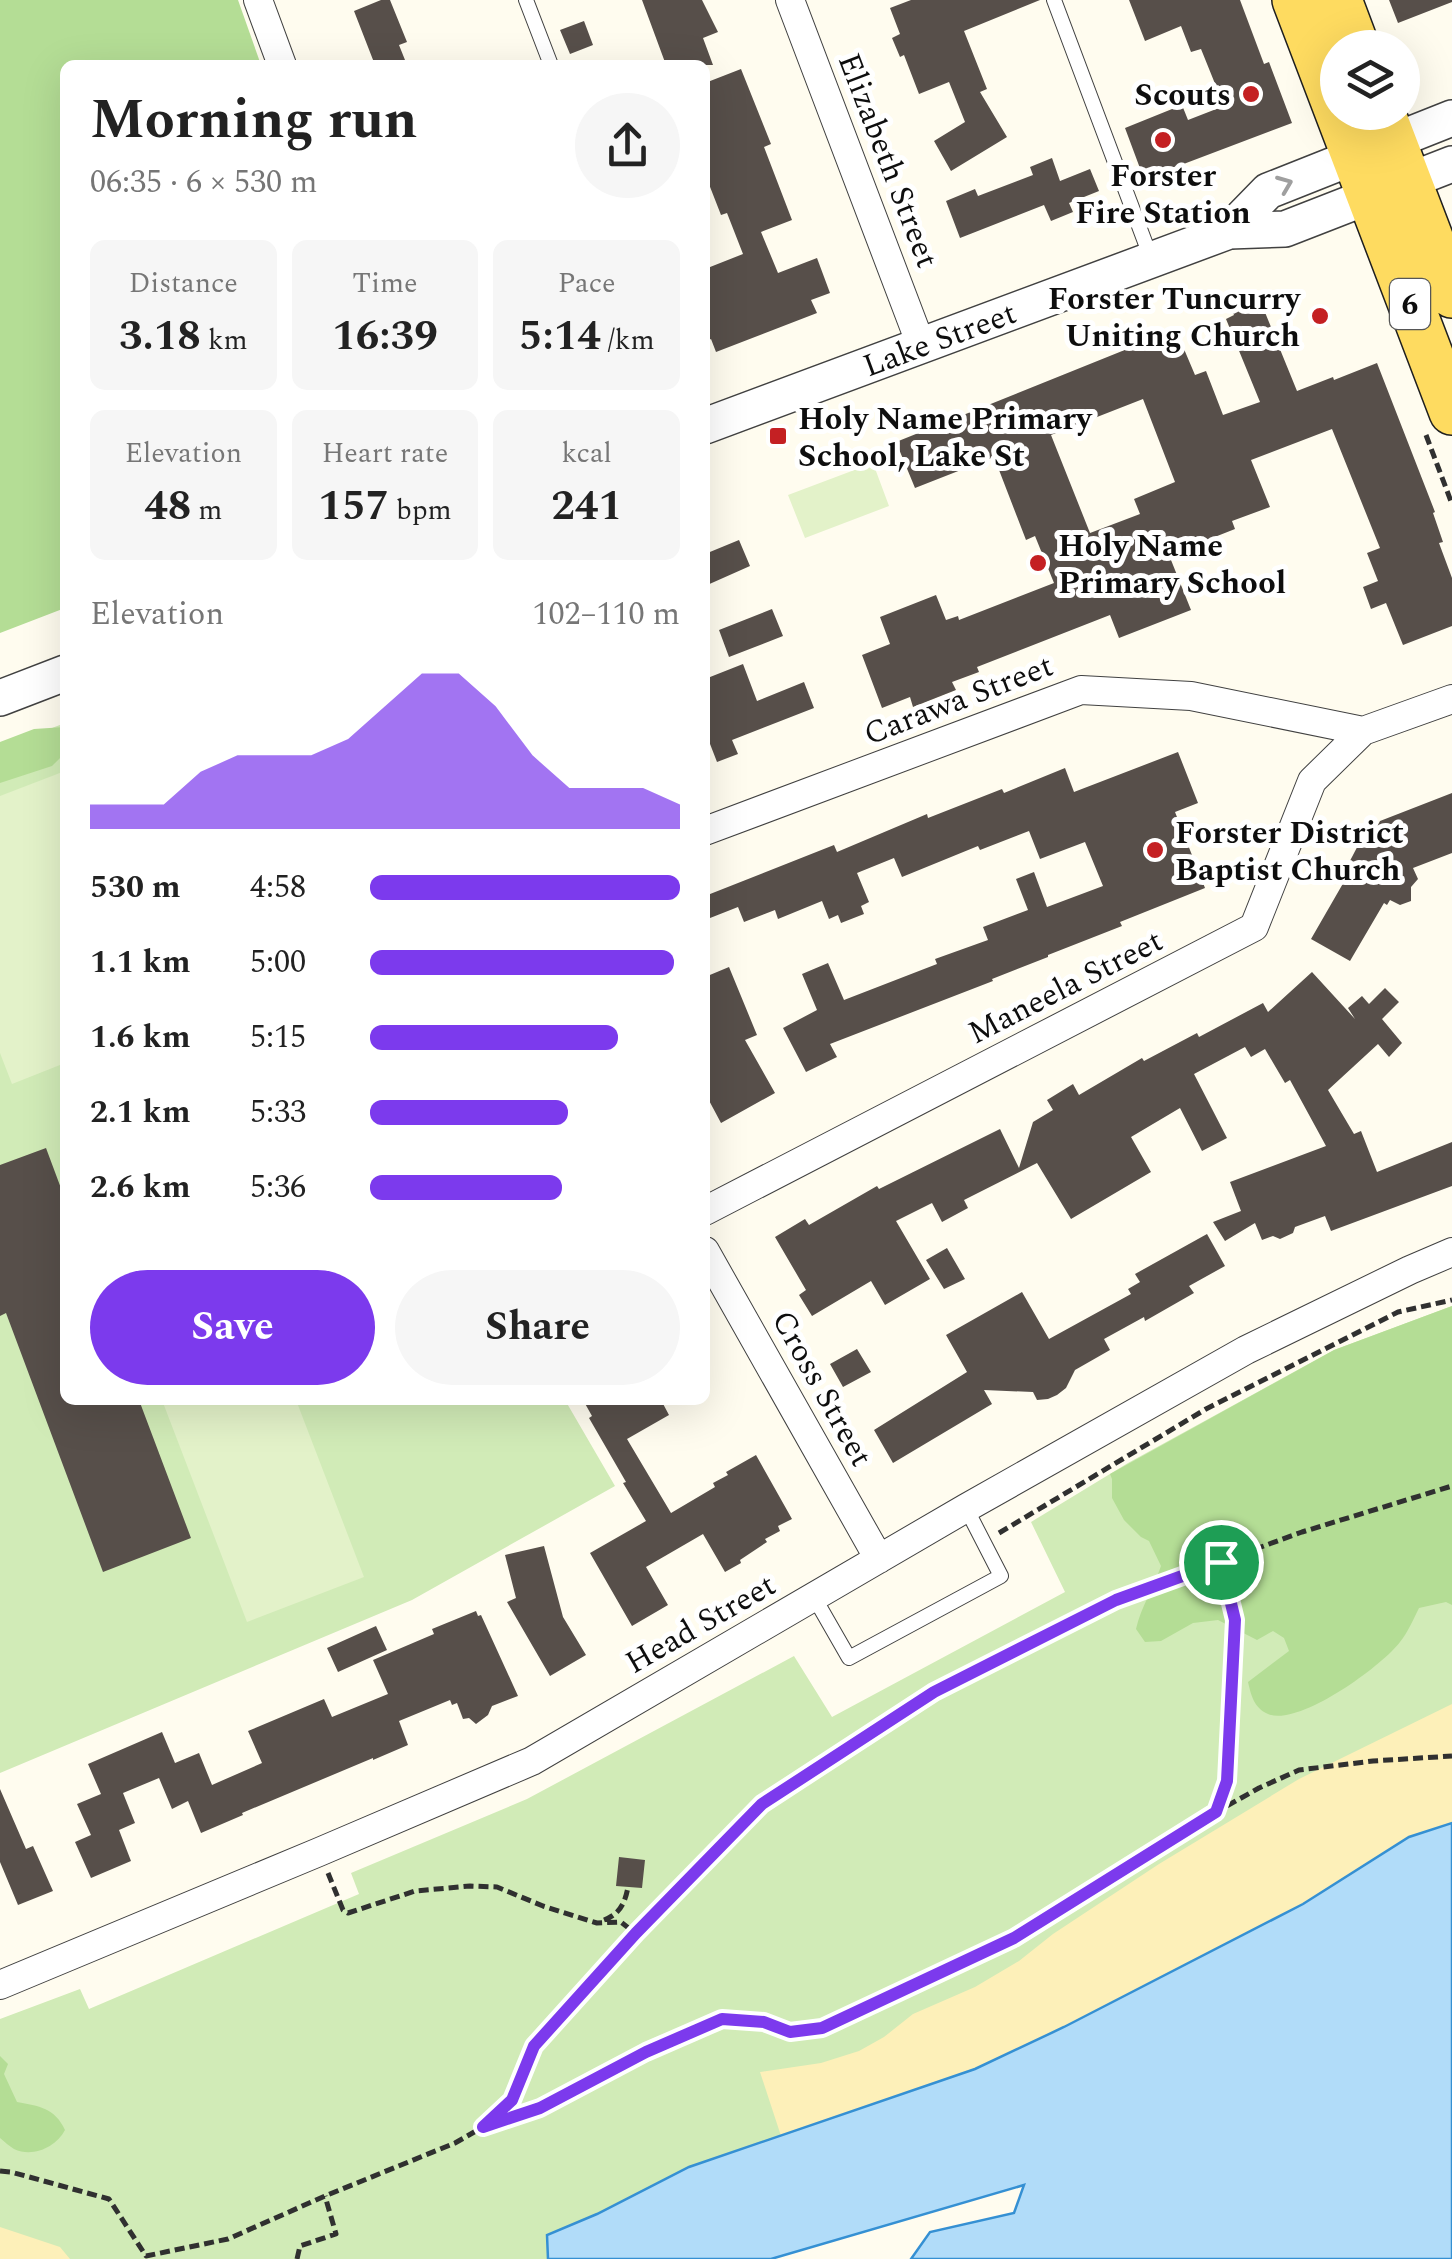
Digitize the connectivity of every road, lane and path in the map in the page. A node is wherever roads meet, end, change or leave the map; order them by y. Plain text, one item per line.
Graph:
1 (258, 0) edge
2 (526, 0) edge
3 (790, 0) edge
4 (1054, 0) edge
5 (1295, 0) edge
6 (1338, 0) edge
7 (1350, 30) edge
8 (280, 60) edge
9 (549, 60) edge
10 (1452, 118) edge
11 (1382, 157) edge
12 (1452, 164) edge
13 (1152, 258) junction
14 (1452, 295) edge
15 (922, 345) junction
16 (1452, 412) edge
17 (710, 424) edge
18 (60, 675) edge
19 (0, 698) edge
20 (1452, 699) edge
21 (1363, 731) junction
22 (710, 829) edge
23 (710, 1208) edge
24 (1452, 1255) edge
25 (710, 1260) edge
26 (1452, 1300) edge
27 (1452, 1486) edge
28 (966, 1508) junction
29 (984, 1542) junction
30 (880, 1560) junction
31 (1221, 1562) junction
32 (814, 1597) junction
33 (1452, 1756) edge
34 (1216, 1812) junction
35 (319, 1852) junction
36 (628, 1887) dead end
37 (597, 1923) junction
38 (636, 1933) junction
39 (0, 1985) edge
40 (483, 2127) junction
41 (0, 2171) edge
42 (325, 2196) junction
43 (297, 2259) edge

1 - 8 street
2 - 9 lane
3 - 15 street, Elizabeth Street
4 - 13 lane
5 - 11 main road, 6
6 - 7 main road
10 - 11 street, Lake Street
11 - 12 street, Lake Street
11 - 13 street, Lake Street
11 - 14 main road, 6
11 - 16 main road, 6
13 - 15 street, Lake Street
15 - 17 street, Lake Street
18 - 19 street
20 - 21 street
21 - 22 street, Carawa Street
21 - 23 street, Maneela Street
24 - 28 street, Head Street
25 - 30 street, Cross Street
26 - 29 path
27 - 31 path
28 - 29 lane
28 - 30 street, Head Street
29 - 32 lane
30 - 32 street, Head Street
31 - 34 path
31 - 38 path
32 - 35 street, Head Street
33 - 34 path
34 - 40 path
35 - 37 path
35 - 39 street, Head Street
36 - 37 path
37 - 38 path
38 - 40 path
40 - 42 path
41 - 42 path
42 - 43 path

